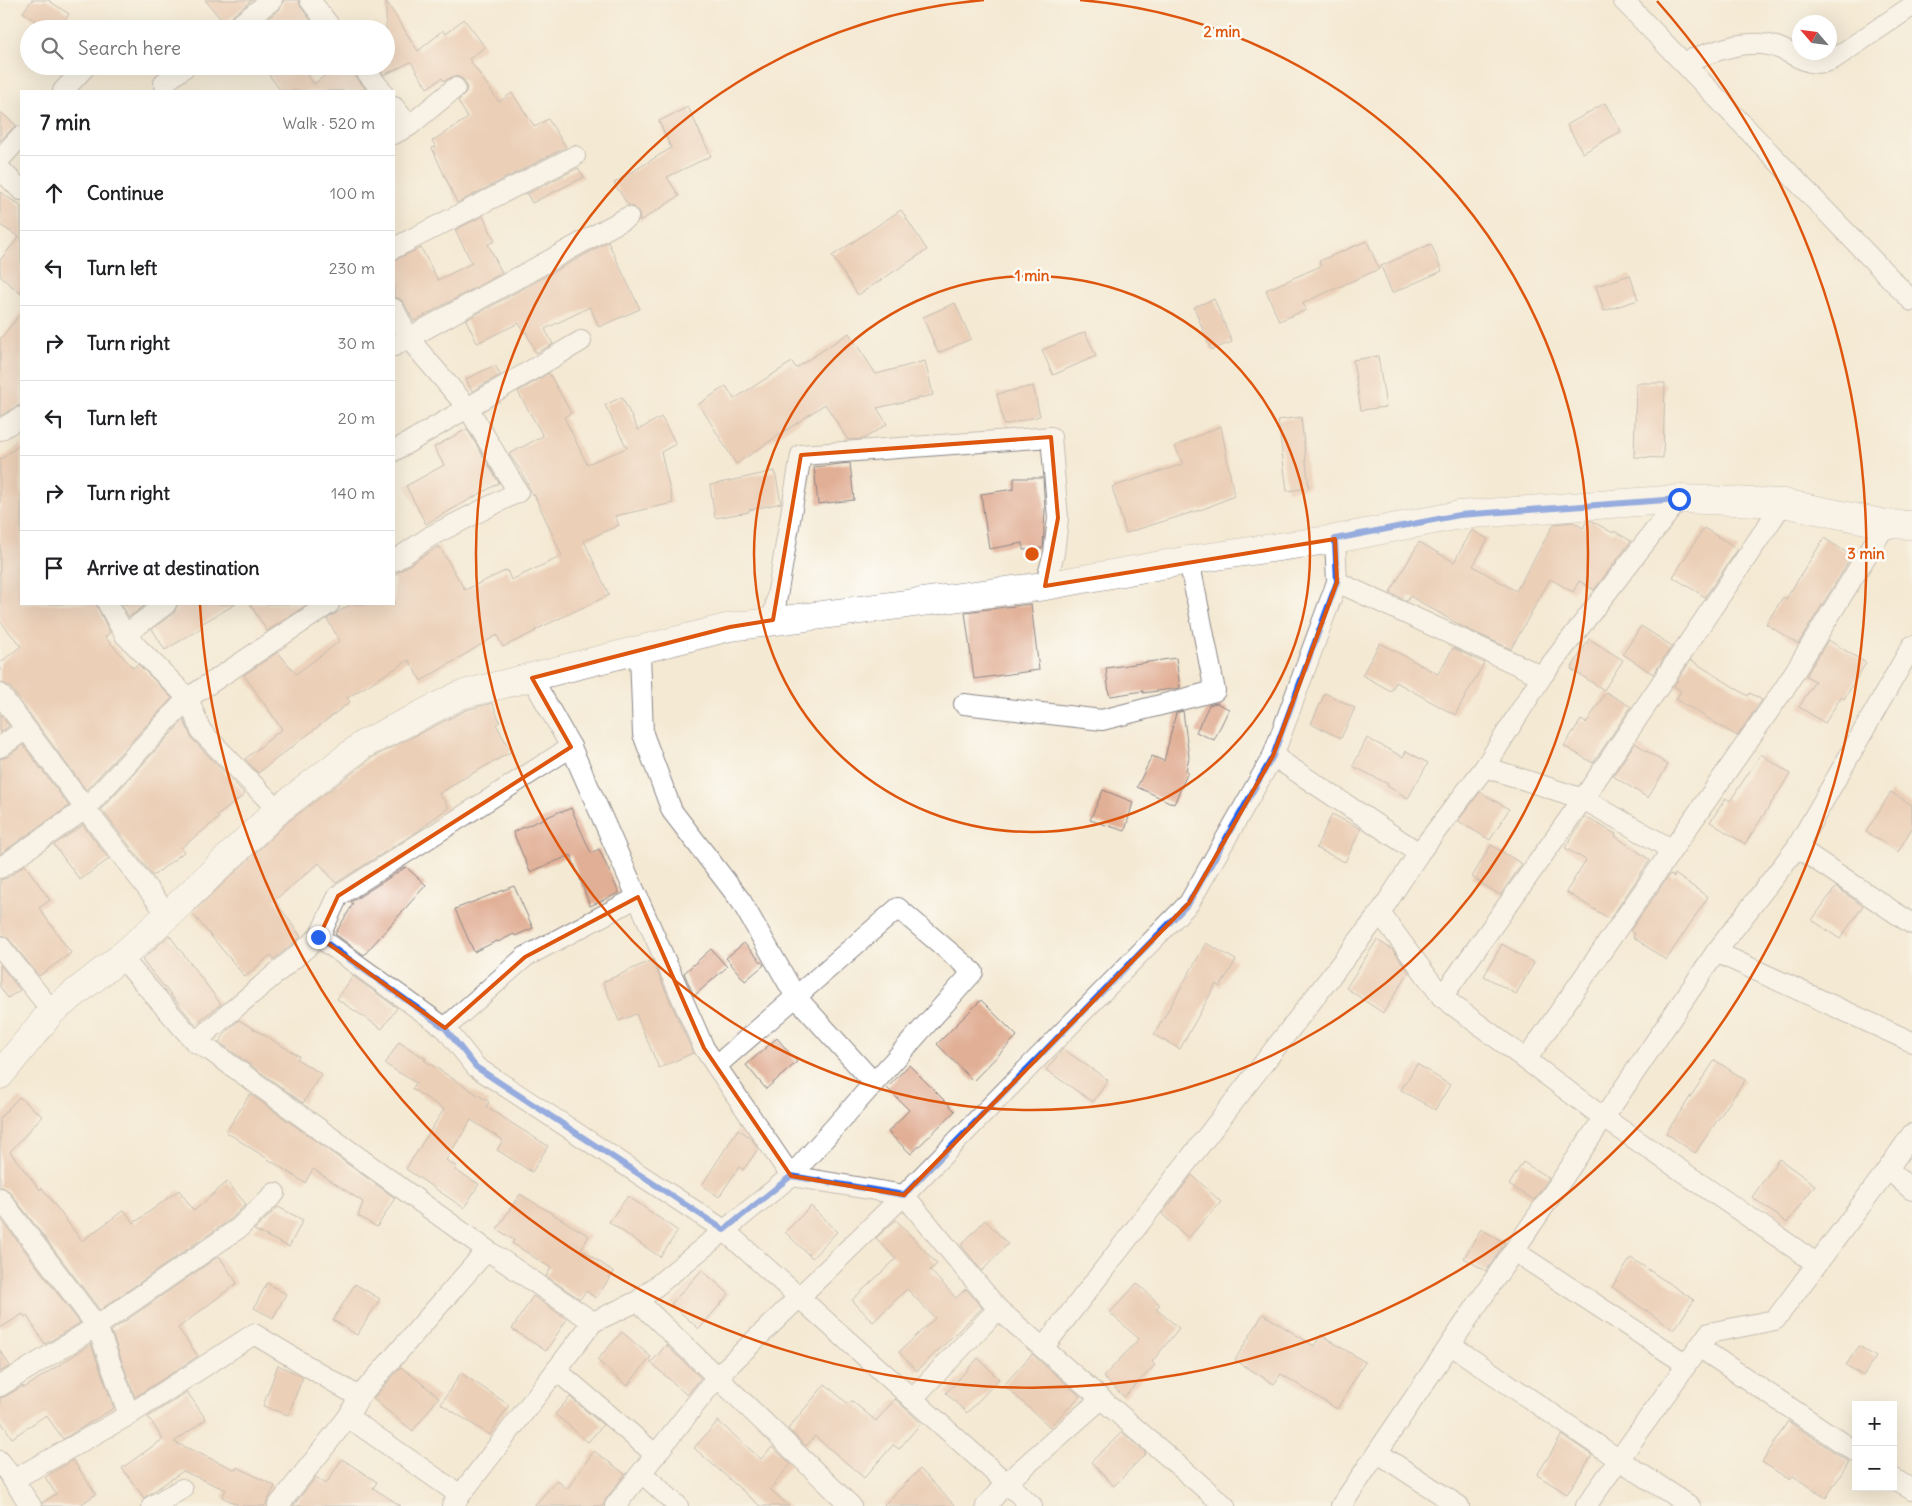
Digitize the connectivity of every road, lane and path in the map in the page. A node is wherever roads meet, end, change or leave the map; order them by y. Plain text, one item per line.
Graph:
1 (272, 0) edge
2 (310, 0) edge
3 (1623, 0) edge
4 (1912, 6) edge
5 (246, 20) edge
6 (325, 20) edge
7 (1683, 62) junction
8 (78, 75) edge
9 (174, 75) edge
10 (369, 75) edge
11 (164, 83) dead end
12 (455, 88) dead end
13 (64, 90) edge
14 (381, 90) edge
15 (395, 110) edge
16 (401, 130) edge
17 (20, 137) edge
18 (574, 156) dead end
19 (0, 159) edge
20 (0, 169) edge
21 (20, 189) edge
22 (628, 217) dead end
23 (395, 247) edge
24 (1912, 301) edge
25 (395, 314) edge
26 (581, 341) dead end
27 (402, 343) edge
28 (468, 408) junction
29 (20, 419) edge
30 (0, 430) edge
31 (395, 450) edge
32 (1679, 499) junction
33 (1783, 503) junction
34 (1899, 524) edge
35 (1335, 539) junction
36 (395, 560) edge
37 (1189, 560) junction
38 (1337, 582) junction
39 (1045, 586) junction
40 (109, 605) edge
41 (165, 605) edge
42 (328, 605) edge
43 (773, 620) junction
44 (125, 635) junction
45 (1912, 646) edge
46 (636, 650) junction
47 (1542, 676) junction
48 (532, 678) junction
49 (0, 694) edge
50 (188, 698) junction
51 (964, 704) dead end
52 (26, 729) junction
53 (0, 747) edge
54 (571, 747) junction
55 (1273, 756) junction
56 (1485, 767) junction
57 (1583, 799) junction
58 (85, 809) junction
59 (278, 810) junction
60 (1797, 847) junction
61 (1671, 849) junction
62 (1419, 853) junction
63 (0, 868) edge
64 (638, 897) junction
65 (1380, 913) junction
66 (168, 915) junction
67 (1912, 924) edge
68 (318, 937) junction
69 (0, 946) edge
70 (1716, 952) junction
71 (121, 957) junction
72 (796, 997) junction
73 (1442, 998) junction
74 (52, 1011) junction
75 (445, 1028) junction
76 (195, 1042) junction
77 (1912, 1042) edge
78 (1526, 1060) junction
79 (716, 1066) junction
80 (0, 1075) edge
81 (874, 1083) junction
82 (1604, 1118) junction
83 (1912, 1134) edge
84 (1888, 1169) junction
85 (791, 1176) junction
86 (1912, 1190) edge
87 (275, 1193) dead end
88 (904, 1195) junction
89 (0, 1198) edge
90 (724, 1230) junction
91 (487, 1250) junction
92 (1514, 1250) junction
93 (1816, 1264) junction
94 (799, 1297) junction
95 (638, 1300) junction
96 (998, 1310) junction
97 (593, 1322) junction
98 (97, 1326) junction
99 (1451, 1345) junction
100 (1699, 1347) junction
101 (1043, 1348) junction
102 (1686, 1364) junction
103 (556, 1370) junction
104 (717, 1377) junction
105 (0, 1386) edge
106 (359, 1398) junction
107 (912, 1399) junction
108 (1101, 1399) junction
109 (129, 1415) junction
110 (348, 1417) junction
111 (1852, 1449) edge
112 (1378, 1453) junction
113 (656, 1455) junction
114 (1618, 1459) junction
115 (0, 1461) edge
116 (642, 1473) junction
117 (13, 1480) junction
118 (1897, 1481) edge
119 (1006, 1483) junction
120 (182, 1489) dead end
121 (1912, 1490) edge
122 (456, 1500) edge
123 (31, 1506) edge
124 (152, 1506) edge
125 (279, 1506) edge
126 (615, 1506) edge
127 (678, 1506) edge
128 (851, 1506) edge
129 (986, 1506) edge
130 (1032, 1506) edge
131 (1225, 1506) edge
132 (1341, 1506) edge
133 (1459, 1506) edge
134 (1586, 1506) edge
135 (1690, 1506) edge

1 - 5 street
2 - 6 street
3 - 7 street
4 - 7 street
7 - 24 street
8 - 13 street
9 - 11 street
10 - 14 street
12 - 16 street
15 - 16 street
17 - 19 street
18 - 23 street
20 - 21 street
22 - 27 street
25 - 27 street
26 - 28 street
27 - 28 street
28 - 31 street
28 - 36 street
29 - 30 street
32 - 33 main road
32 - 35 main road
32 - 47 street
33 - 34 main road
33 - 57 street
34 - 61 street
35 - 37 main road
35 - 38 street
37 - 39 main road
37 - 51 street
38 - 47 street
38 - 55 street
39 - 43 main road
39 - 43 street
40 - 44 street
41 - 44 street
42 - 50 street
43 - 46 main road
44 - 50 street
45 - 60 street
46 - 48 main road
46 - 72 street
47 - 56 street
48 - 54 street
48 - 59 main road
49 - 52 street
50 - 58 street
50 - 59 street
52 - 53 street
52 - 58 street
54 - 64 street
54 - 68 street
55 - 62 street
55 - 88 street
56 - 57 street
56 - 62 street
57 - 61 street
57 - 73 street
58 - 63 street
58 - 66 street
59 - 66 main road
60 - 67 street
60 - 70 street
61 - 78 street
62 - 65 street
64 - 75 street
64 - 79 street
65 - 73 street
65 - 101 street
66 - 71 main road
68 - 75 street
68 - 76 street
69 - 74 street
70 - 77 street
70 - 82 street
71 - 74 main road
71 - 76 street
72 - 79 street
72 - 81 street
72 - 81 street
73 - 78 street
74 - 80 main road
75 - 90 street
76 - 91 street
78 - 82 street
79 - 85 street
81 - 85 street
82 - 92 street
82 - 93 street
83 - 84 street
84 - 86 street
84 - 93 street
85 - 88 street
85 - 90 street
87 - 98 street
88 - 94 street
88 - 96 street
89 - 98 street
90 - 94 street
90 - 95 street
91 - 97 street
91 - 106 street
92 - 99 street
92 - 102 street
93 - 100 street
94 - 104 street
94 - 107 street
95 - 97 street
95 - 104 street
96 - 101 street
96 - 107 street
97 - 103 street
98 - 105 street
98 - 109 street
99 - 112 street
99 - 114 street
100 - 102 street
100 - 111 street
101 - 108 street
102 - 114 street
103 - 113 street
103 - 122 street
104 - 113 street
104 - 128 street
106 - 109 street
106 - 110 street
107 - 119 street
108 - 119 street
108 - 131 street
109 - 117 street
110 - 122 street
110 - 125 street
112 - 132 street
112 - 133 street
113 - 116 street
114 - 134 street
114 - 135 street
115 - 117 street
116 - 126 street
116 - 127 street
117 - 123 street
118 - 121 street
119 - 129 street
119 - 130 street
120 - 124 street

